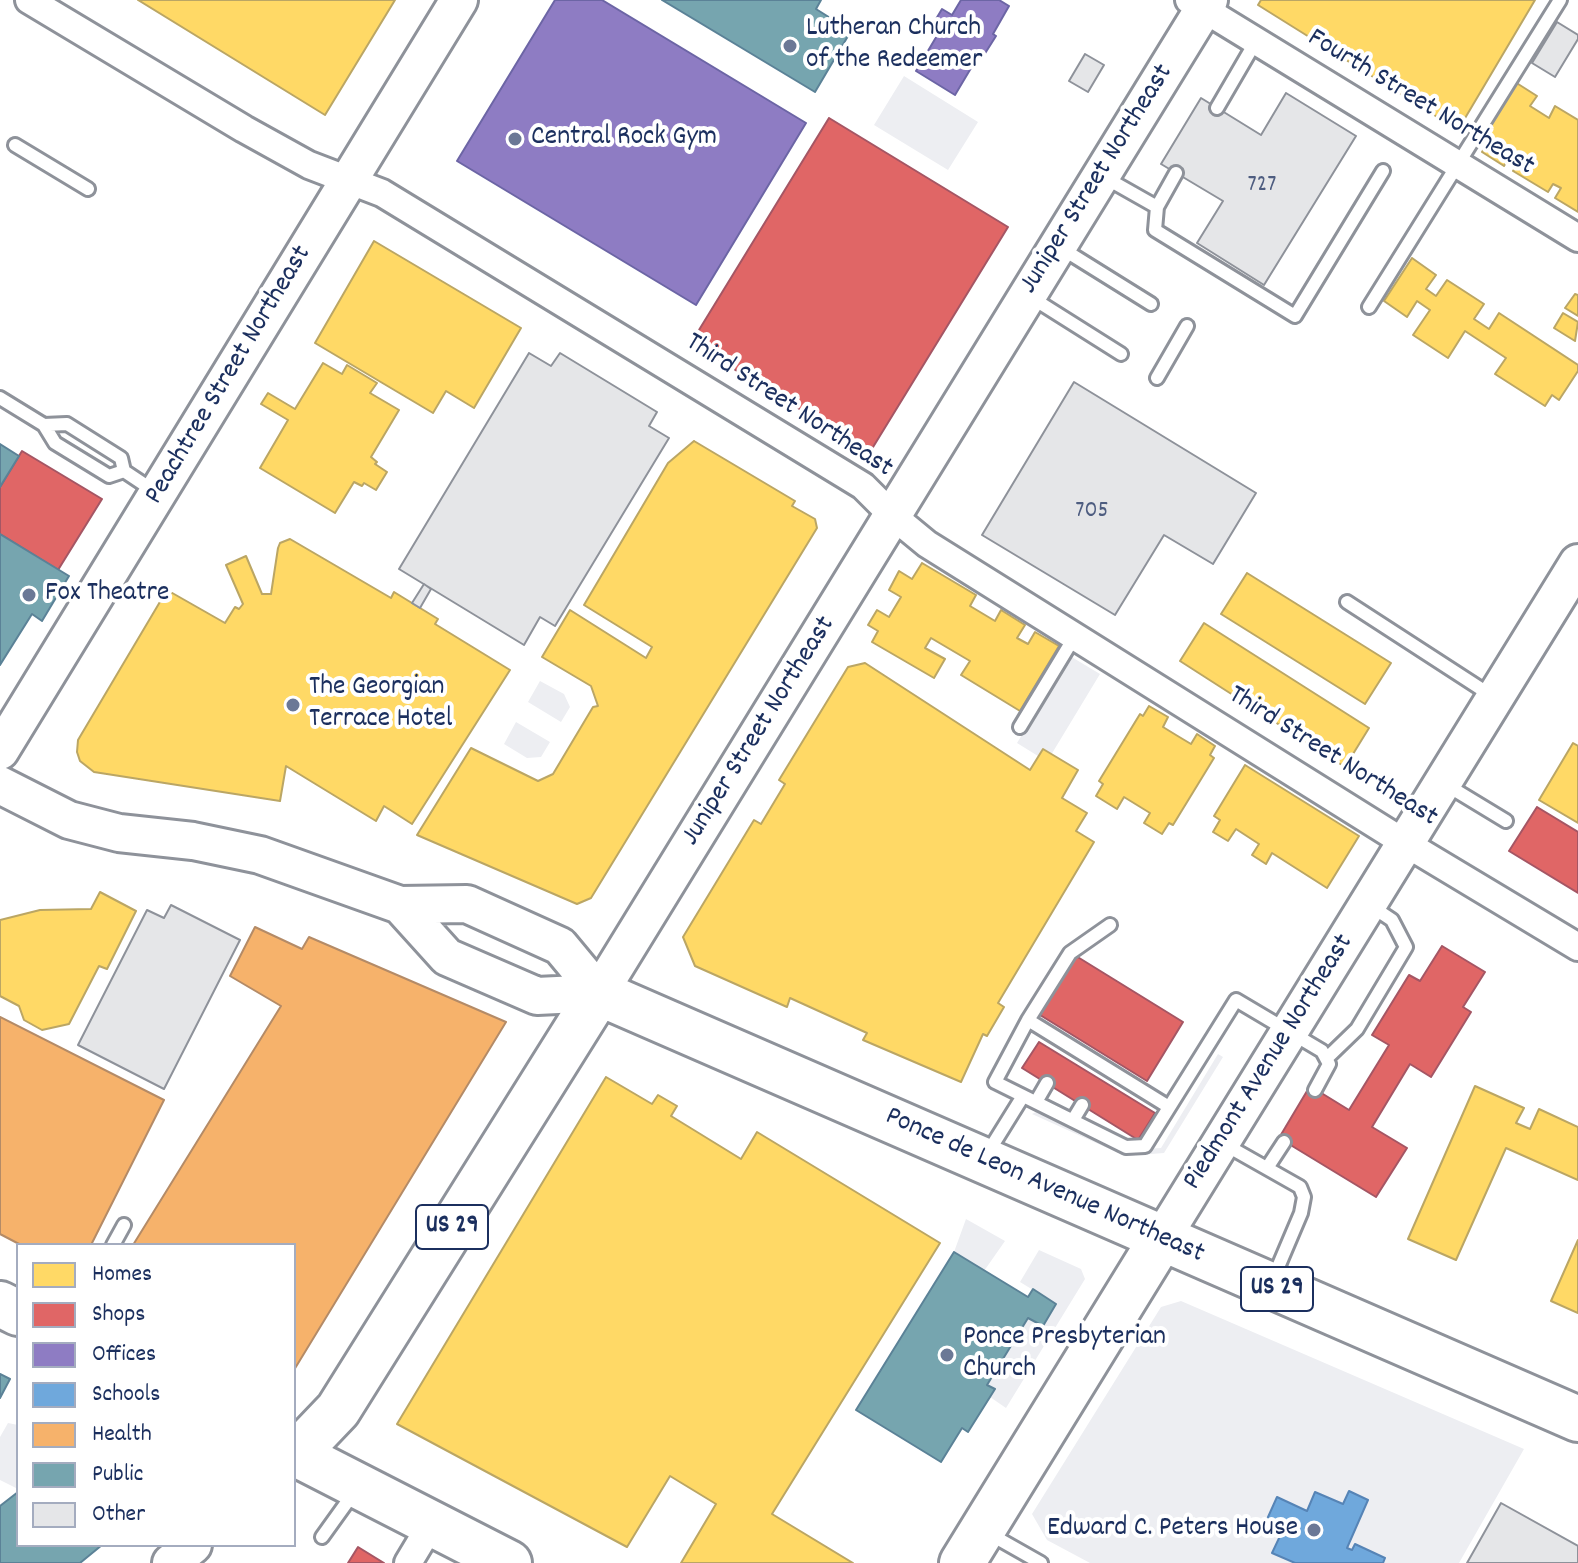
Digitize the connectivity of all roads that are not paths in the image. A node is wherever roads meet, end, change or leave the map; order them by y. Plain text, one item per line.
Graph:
1 (29, 0) edge
2 (459, 0) edge
3 (1560, 0) edge
4 (1200, 3) edge
5 (1256, 41) junction
6 (1217, 108) dead end
7 (15, 145) dead end
8 (1459, 165) junction
9 (1383, 171) dead end
10 (1176, 173) dead end
11 (1101, 175) junction
12 (348, 180) junction
13 (88, 189) dead end
14 (1157, 207) junction
15 (1578, 238) edge
16 (1058, 247) junction
17 (1027, 295) junction
18 (1151, 304) dead end
19 (1369, 307) dead end
20 (1187, 326) dead end
21 (1121, 354) dead end
22 (1157, 378) dead end
23 (0, 398) edge
24 (44, 425) junction
25 (124, 471) junction
26 (159, 494) junction
27 (893, 516) junction
28 (1578, 563) edge
29 (1347, 602) dead end
30 (1075, 636) junction
31 (1495, 697) junction
32 (1020, 727) dead end
33 (0, 751) edge
34 (1442, 783) junction
35 (0, 785) edge
36 (1506, 821) dead end
37 (1405, 843) junction
38 (1368, 904) junction
39 (400, 905) junction
40 (1110, 925) dead end
41 (1578, 947) edge
42 (599, 993) junction
43 (1028, 1020) junction
44 (1289, 1031) junction
45 (1327, 1058) junction
46 (1047, 1083) dead end
47 (1315, 1090) dead end
48 (1029, 1099) junction
49 (1082, 1105) dead end
50 (1169, 1107) junction
51 (1073, 1120) junction
52 (1112, 1123) dead end
53 (1104, 1135) junction
54 (1221, 1142) junction
55 (1284, 1142) dead end
56 (984, 1160) junction
57 (1267, 1168) junction
58 (124, 1225) dead end
59 (1162, 1238) junction
60 (114, 1243) edge
61 (1270, 1286) junction
62 (1578, 1419) edge
63 (296, 1453) edge
64 (296, 1454) edge
65 (360, 1486) junction
66 (432, 1523) junction
67 (322, 1537) dead end
68 (972, 1546) edge
69 (191, 1547) edge
70 (171, 1563) edge
71 (408, 1563) edge
72 (509, 1563) edge
73 (1041, 1563) edge

1 - 12 street, Third Street Northeast
2 - 12 main road, Peachtree Street Northeast
3 - 8 lane
4 - 5 street, Fourth Street Northeast
4 - 11 main road, Juniper Street Northeast
5 - 6 lane
5 - 8 street, Fourth Street Northeast
7 - 13 lane
8 - 15 street, Fourth Street Northeast
8 - 19 lane
9 - 14 lane
10 - 14 lane
11 - 14 lane
11 - 16 main road, Juniper Street Northeast
12 - 26 main road, Peachtree Street Northeast
12 - 27 street, Third Street Northeast
16 - 17 main road, Juniper Street Northeast
16 - 18 lane
17 - 21 lane
17 - 27 main road, Juniper Street Northeast
20 - 22 lane
23 - 24 lane
24 - 25 lane
24 - 25 lane
25 - 26 lane
26 - 33 main road, Peachtree Street Northeast
27 - 30 street, Third Street Northeast
27 - 42 main road, Juniper Street Northeast
28 - 31 main road, Piedmont Avenue Northeast
29 - 31 lane
30 - 32 lane
30 - 37 street, Third Street Northeast
31 - 34 main road, Piedmont Avenue Northeast
34 - 36 lane
34 - 37 main road, Piedmont Avenue Northeast
35 - 39 main road, Ponce de Leon Avenue Northeast
37 - 38 main road, Piedmont Avenue Northeast
37 - 41 street, Third Street Northeast
38 - 44 main road, Piedmont Avenue Northeast
38 - 45 lane
39 - 42 main road, Ponce de Leon Avenue Northeast
39 - 42 main road, Ponce de Leon Avenue Northeast
40 - 43 lane
42 - 56 highway, Ponce de Leon Avenue Northeast / US 29
42 - 63 highway, Juniper Street Northeast / US 29
43 - 48 lane
43 - 50 lane
44 - 45 lane
44 - 50 lane
44 - 54 main road, Piedmont Avenue Northeast
45 - 47 lane
46 - 48 lane
48 - 51 lane
48 - 56 lane
49 - 51 lane
50 - 53 lane
51 - 53 lane
52 - 53 lane
54 - 57 lane
54 - 59 main road, Piedmont Avenue Northeast
55 - 57 lane
56 - 59 highway, Ponce de Leon Avenue Northeast / US 29
57 - 61 lane
58 - 60 lane
59 - 61 highway, Ponce de Leon Avenue Northeast / US 29
59 - 68 highway, Piedmont Avenue Northeast
61 - 62 highway, Ponce de Leon Avenue Northeast / US 29
64 - 65 highway, US 29
65 - 66 highway, US 29
65 - 67 lane
66 - 71 street
66 - 72 highway, US 29
68 - 73 lane
69 - 70 main road

